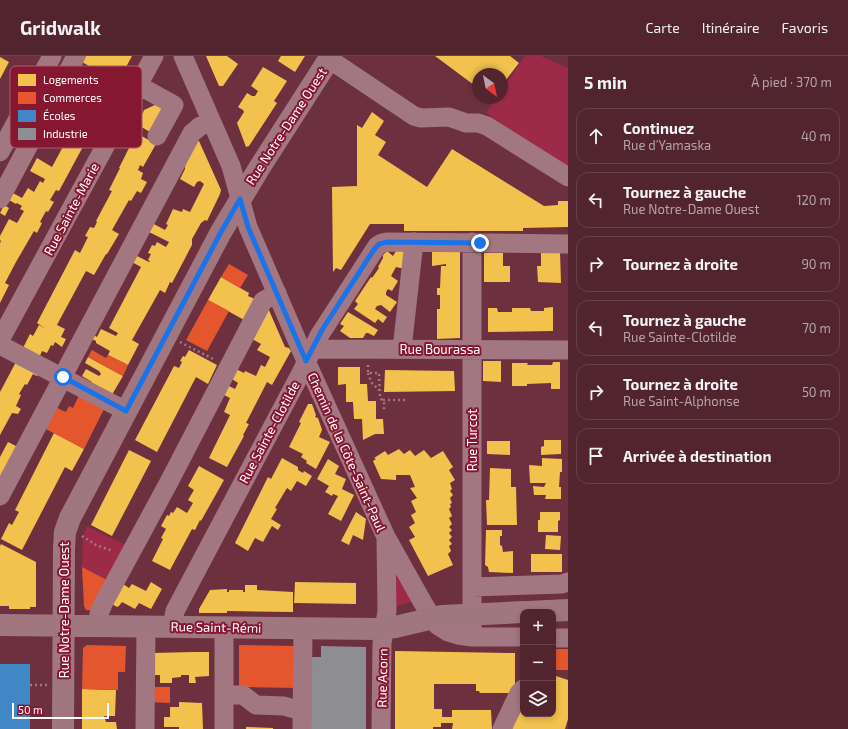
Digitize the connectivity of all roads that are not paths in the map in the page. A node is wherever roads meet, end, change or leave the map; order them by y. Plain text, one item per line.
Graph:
1 (76, 56) edge
2 (154, 56) edge
3 (183, 56) edge
4 (330, 58) edge
5 (71, 66) edge
6 (142, 78) edge
7 (142, 87) edge
8 (211, 120) junction
9 (10, 133) edge
10 (157, 136) dead end
11 (2, 148) edge
12 (28, 148) edge
13 (104, 148) edge
14 (568, 178) edge
15 (0, 199) edge
16 (240, 199) junction
17 (414, 242) junction
18 (472, 242) junction
19 (568, 244) edge
20 (277, 293) junction
21 (0, 340) edge
22 (0, 345) edge
23 (404, 349) junction
24 (472, 350) junction
25 (568, 350) edge
26 (309, 355) junction
27 (126, 411) junction
28 (0, 496) edge
29 (386, 537) junction
30 (568, 582) edge
31 (472, 587) junction
32 (568, 610) edge
33 (556, 611) edge
34 (520, 612) edge
35 (476, 615) junction
36 (520, 617) edge
37 (432, 618) junction
38 (556, 618) edge
39 (568, 619) edge
40 (0, 625) edge
41 (64, 626) junction
42 (98, 626) junction
43 (146, 626) junction
44 (172, 627) junction
45 (224, 628) junction
46 (303, 628) junction
47 (384, 628) junction
48 (472, 637) junction
49 (520, 637) edge
50 (556, 638) edge
51 (568, 638) edge
52 (520, 692) edge
53 (224, 695) junction
54 (302, 709) junction
55 (63, 729) edge
56 (145, 729) edge
57 (224, 729) edge
58 (302, 729) edge
59 (381, 729) edge
60 (502, 729) edge

1 - 5 street
2 - 6 street, Rue Sainte-Marie
3 - 8 street, Chemin de la Côte-Saint-Paul
4 - 14 street
4 - 16 main road, Rue Notre-Dame Ouest
7 - 10 street
8 - 16 street, Chemin de la Côte-Saint-Paul
8 - 28 street
9 - 11 street
12 - 15 street
13 - 21 street, Rue Sainte-Marie
16 - 20 street, Chemin de la Côte-Saint-Paul
16 - 27 main road, Rue Notre-Dame Ouest
17 - 18 street
17 - 23 street
17 - 26 street, Rue Sainte-Clotilde
18 - 19 street
18 - 24 street, Rue Turcot
20 - 26 street, Chemin de la Côte-Saint-Paul
20 - 42 street
22 - 27 street
23 - 24 street, Rue Bourassa
23 - 26 street, Rue Bourassa
24 - 25 street, Rue Bourassa
24 - 31 street, Rue Turcot
26 - 29 street, Chemin de la Côte-Saint-Paul
26 - 44 street, Rue Sainte-Clotilde
27 - 41 main road, Rue Notre-Dame Ouest
29 - 37 street, Chemin de la Côte-Saint-Paul
29 - 47 street, Chemin de la Côte-Saint-Paul
30 - 31 street
31 - 35 street, Rue Turcot
32 - 33 main road
34 - 35 main road, Rue Saint-Rémi
35 - 36 main road, Rue Saint-Rémi
35 - 37 main road, Rue Saint-Rémi
35 - 48 street, Rue Turcot
37 - 47 main road, Rue Saint-Rémi
37 - 48 street
38 - 39 main road
40 - 41 main road, Rue Saint-Rémi
41 - 42 main road, Rue Saint-Rémi
41 - 55 main road, Rue Notre-Dame Ouest
42 - 43 main road, Rue Saint-Rémi
43 - 44 main road, Rue Saint-Rémi
43 - 56 street
44 - 45 main road, Rue Saint-Rémi
45 - 46 main road, Rue Saint-Rémi
45 - 53 street
46 - 47 main road, Rue Saint-Rémi
46 - 54 street
47 - 59 street, Rue Acorn
48 - 49 street
50 - 51 street
52 - 60 street
53 - 54 street
53 - 57 street
54 - 58 street

